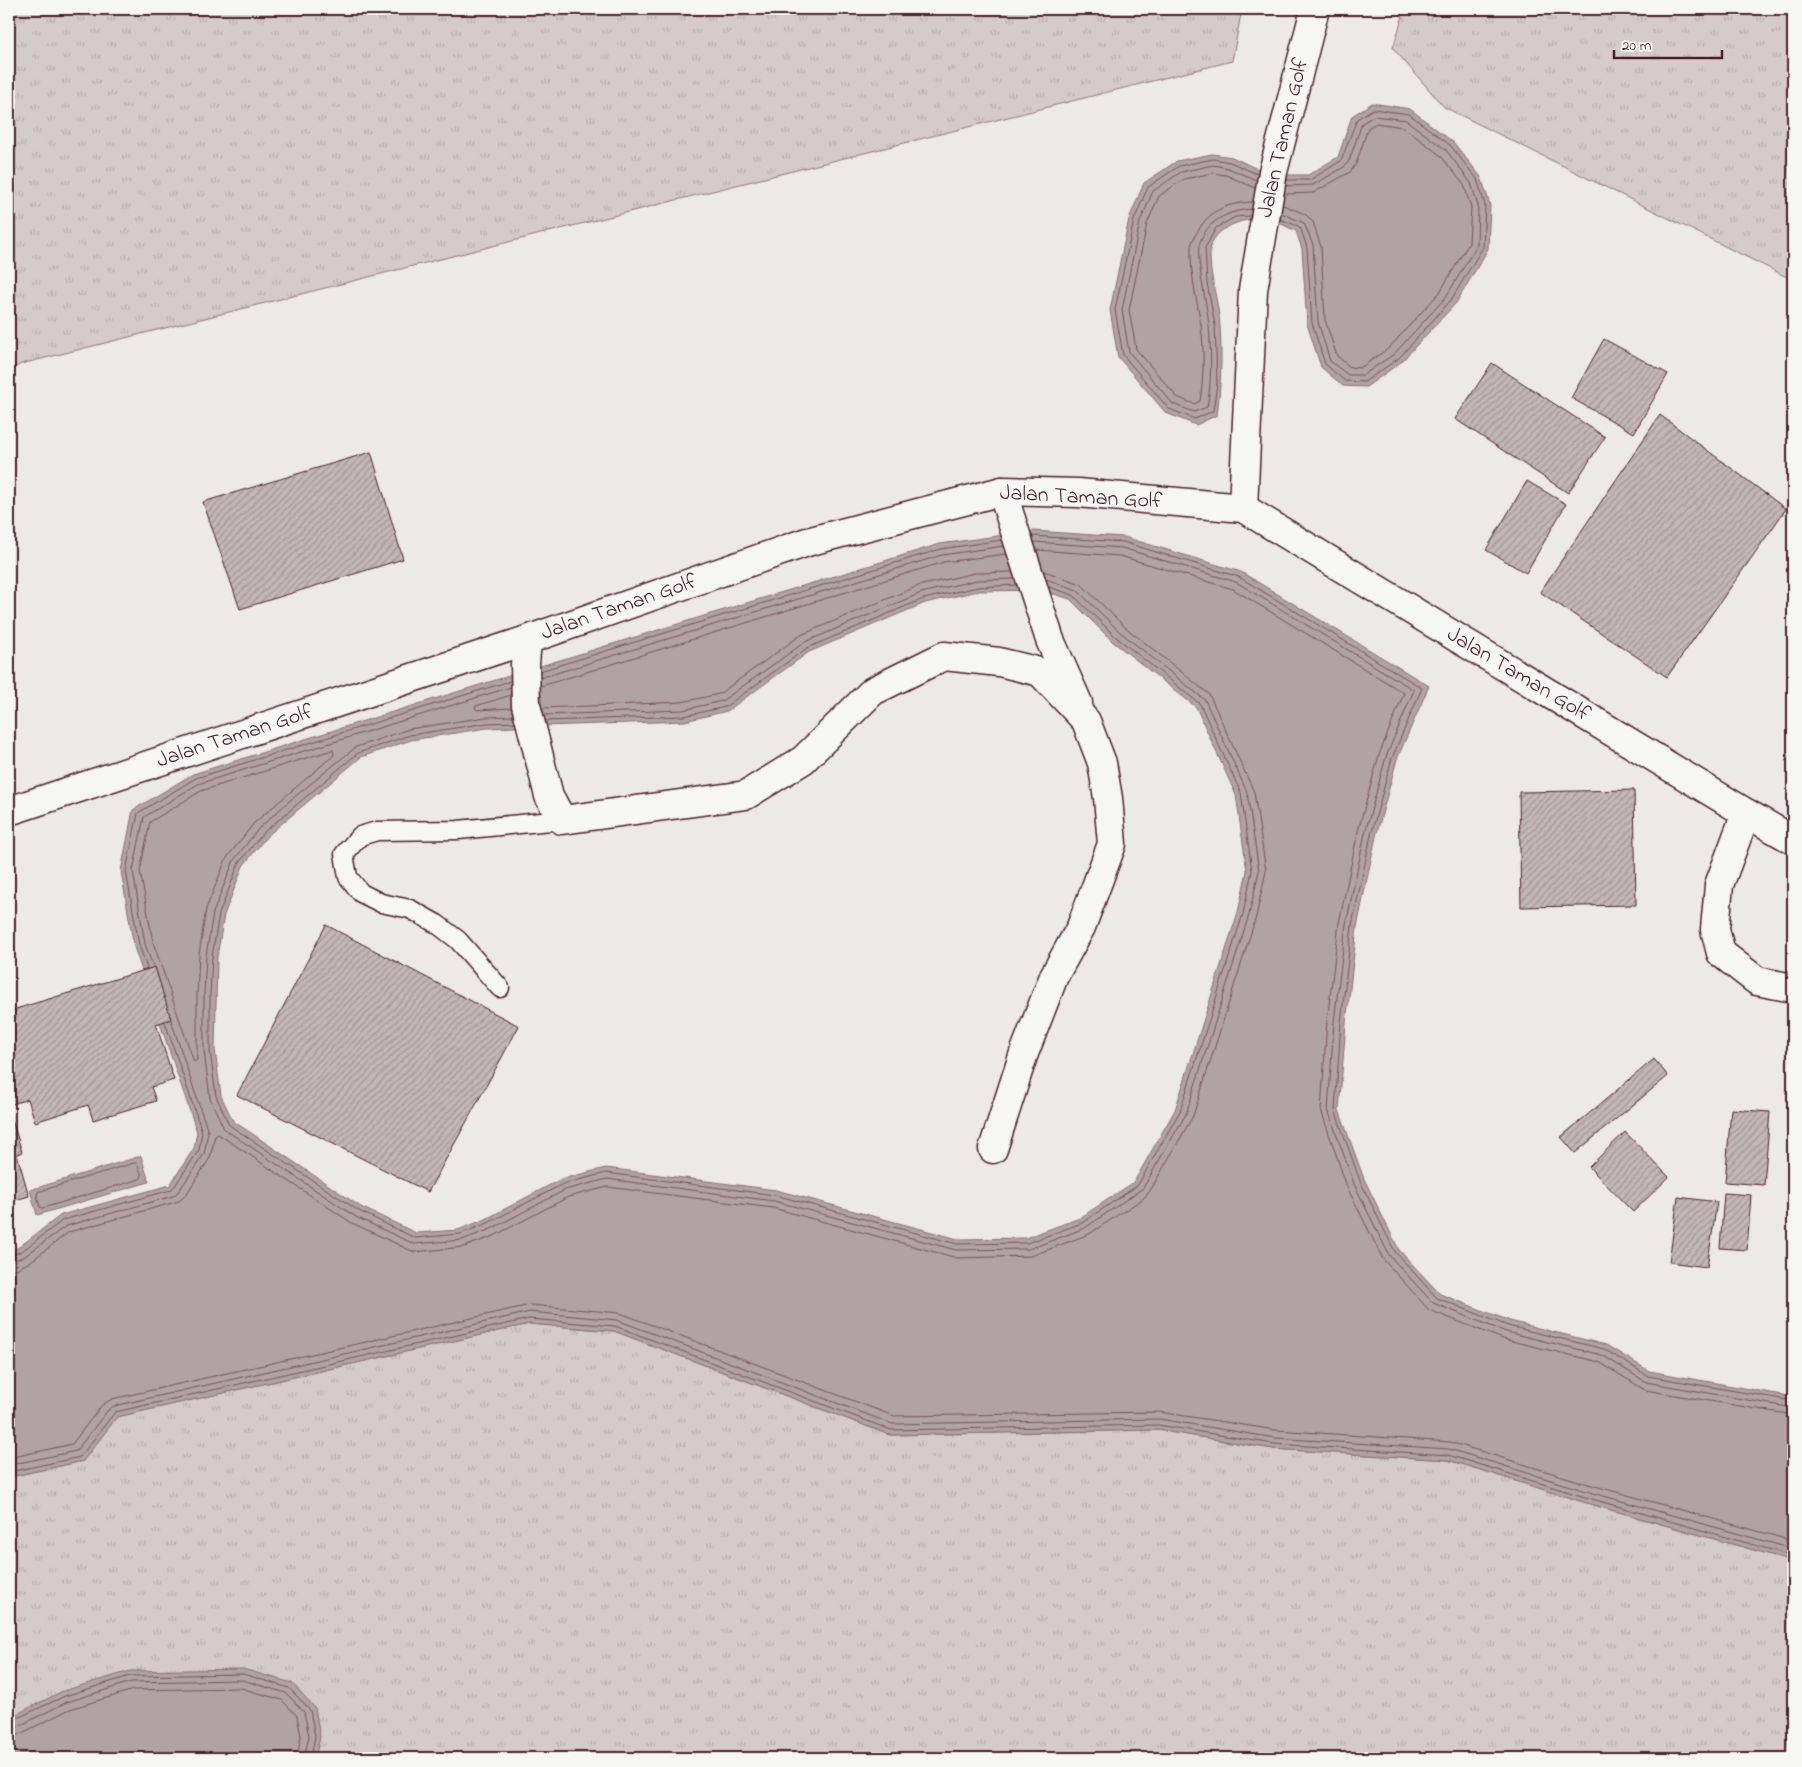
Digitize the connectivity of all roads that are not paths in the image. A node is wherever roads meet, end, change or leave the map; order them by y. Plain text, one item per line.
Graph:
1 (1315, 9) edge
2 (1002, 491) junction
3 (1243, 508) junction
4 (526, 652) junction
5 (1086, 721) junction
6 (9, 811) edge
7 (1746, 813) junction
8 (562, 820) junction
9 (1793, 840) edge
10 (500, 988) dead end
11 (1793, 988) edge
12 (993, 1148) dead end

1 - 3 street, Jalan Taman Golf
2 - 3 street, Jalan Taman Golf
2 - 4 street, Jalan Taman Golf
2 - 5 street
3 - 7 street, Jalan Taman Golf
4 - 6 street, Jalan Taman Golf
4 - 8 street
5 - 8 street
5 - 12 street
7 - 9 street, Jalan Taman Golf
7 - 11 street
8 - 10 lane

